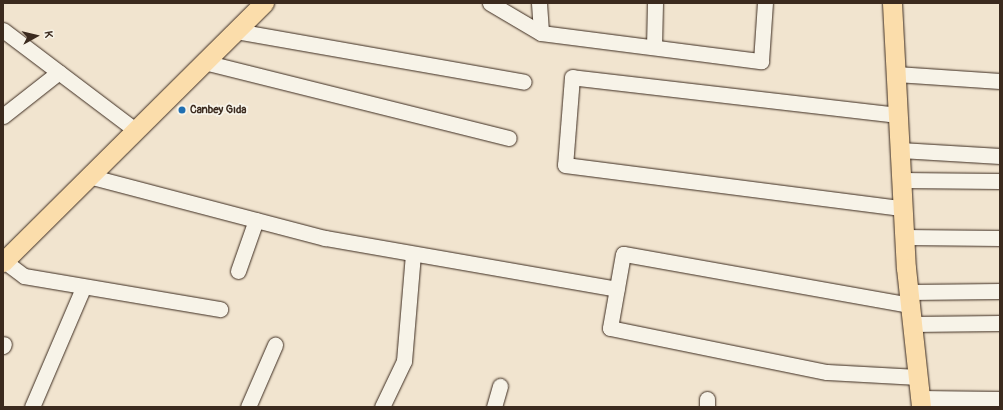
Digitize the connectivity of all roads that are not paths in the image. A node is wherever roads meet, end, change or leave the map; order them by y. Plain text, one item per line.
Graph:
1 (490, 3) edge
2 (539, 3) edge
3 (654, 3) edge
4 (765, 3) edge
5 (892, 3) edge
6 (258, 5) edge
7 (3, 30) edge
8 (236, 31) junction
9 (541, 33) junction
10 (654, 47) junction
11 (204, 62) junction
12 (59, 72) junction
13 (896, 74) junction
14 (1000, 81) edge
15 (524, 82) dead end
16 (898, 115) junction
17 (3, 116) edge
18 (135, 130) junction
19 (509, 138) dead end
20 (900, 150) junction
21 (1000, 156) edge
22 (88, 176) junction
23 (901, 180) junction
24 (1000, 181) edge
25 (903, 208) junction
26 (256, 220) junction
27 (904, 237) junction
28 (1000, 238) edge
29 (413, 254) junction
30 (3, 262) edge
31 (238, 271) dead end
32 (83, 288) junction
33 (617, 289) junction
34 (1000, 291) edge
35 (909, 298) junction
36 (220, 310) dead end
37 (1000, 323) edge
38 (912, 324) junction
39 (274, 345) dead end
40 (918, 377) junction
41 (500, 386) dead end
42 (1000, 399) edge
43 (920, 403) edge
44 (32, 407) edge
45 (248, 407) edge
46 (382, 407) edge
47 (494, 407) edge

1 - 9 street
2 - 9 street
3 - 10 street
4 - 10 street
5 - 13 main road
6 - 8 main road
7 - 12 street
8 - 11 main road
8 - 15 street
9 - 10 street
11 - 18 main road
11 - 19 street
12 - 17 street
12 - 18 street
13 - 14 street
13 - 16 main road
16 - 20 main road
16 - 25 street
18 - 22 main road
20 - 21 street
20 - 23 main road
22 - 26 street
22 - 30 main road
23 - 24 street
23 - 25 main road
25 - 27 main road
26 - 29 street
26 - 31 street
27 - 28 street
27 - 35 main road
29 - 33 street
29 - 46 street
30 - 32 street
32 - 36 street
32 - 44 street
33 - 35 street
33 - 40 street
34 - 35 street
35 - 38 main road
37 - 38 street
38 - 40 main road
39 - 45 street
40 - 43 main road
41 - 47 street
42 - 43 street

